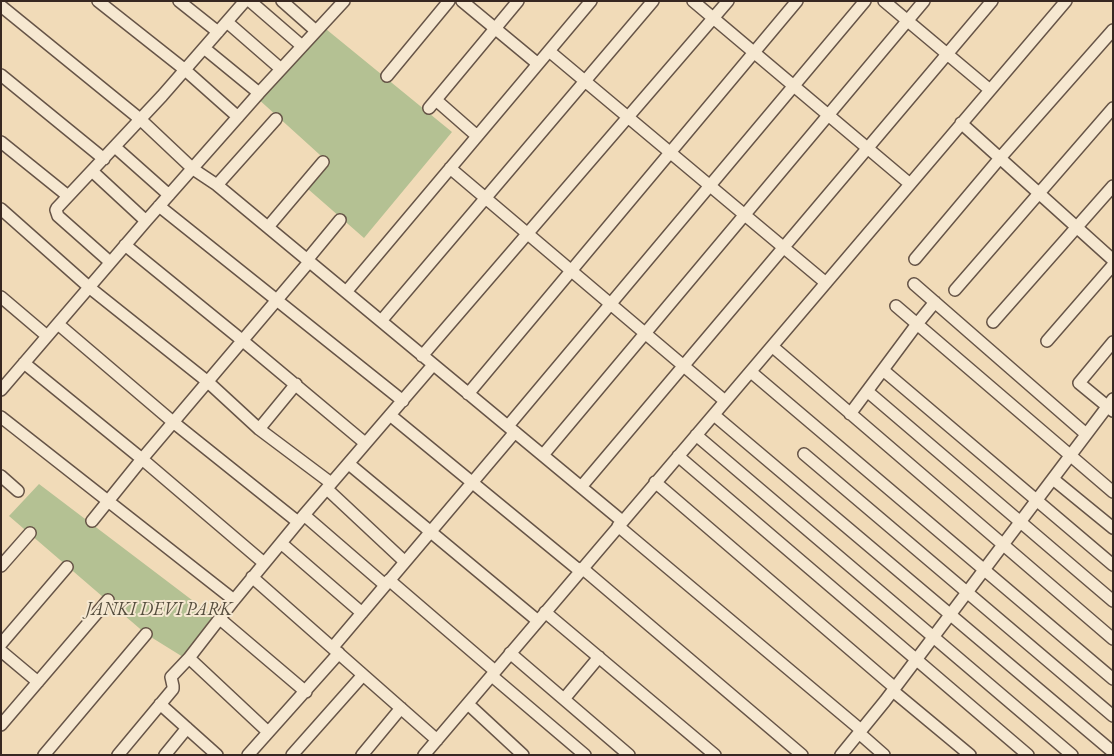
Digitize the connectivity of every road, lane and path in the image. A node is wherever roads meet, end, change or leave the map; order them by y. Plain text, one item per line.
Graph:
1 (98, 1) edge
2 (179, 1) edge
3 (245, 1) edge
4 (250, 1) edge
5 (282, 1) edge
6 (344, 1) edge
7 (449, 1) edge
8 (462, 1) edge
9 (518, 1) edge
10 (652, 1) edge
11 (693, 1) edge
12 (728, 1) edge
13 (797, 1) edge
14 (864, 1) edge
15 (884, 1) edge
16 (924, 1) edge
17 (992, 1) edge
18 (1066, 1) edge
19 (589, 2) edge
20 (1, 6) edge
21 (714, 18) junction
22 (908, 21) junction
23 (227, 22) junction
24 (496, 28) junction
25 (1113, 30) edge
26 (316, 31) junction
27 (218, 32) junction
28 (302, 46) junction
29 (204, 48) junction
30 (549, 51) junction
31 (754, 52) junction
32 (947, 54) junction
33 (538, 64) junction
34 (184, 69) junction
35 (281, 70) junction
36 (1, 75) edge
37 (386, 76) dead end
38 (585, 81) junction
39 (793, 86) junction
40 (990, 90) junction
41 (259, 93) junction
42 (1113, 108) edge
43 (828, 116) junction
44 (238, 117) junction
45 (629, 117) junction
46 (140, 119) junction
47 (276, 119) dead end
48 (961, 123) junction
49 (477, 136) junction
50 (1, 142) edge
51 (115, 147) junction
52 (867, 148) junction
53 (670, 152) junction
54 (1000, 158) junction
55 (104, 159) junction
56 (323, 162) dead end
57 (450, 168) junction
58 (193, 169) junction
59 (92, 171) junction
60 (910, 184) junction
61 (217, 185) junction
62 (710, 186) junction
63 (1113, 186) edge
64 (1038, 193) junction
65 (169, 195) junction
66 (68, 196) junction
67 (486, 198) junction
68 (159, 206) junction
69 (1, 209) edge
70 (745, 215) junction
71 (340, 220) dead end
72 (146, 221) junction
73 (268, 227) junction
74 (1077, 228) junction
75 (527, 233) junction
76 (125, 246) junction
77 (783, 247) junction
78 (915, 259) dead end
79 (1113, 260) edge
80 (308, 261) junction
81 (110, 262) junction
82 (1113, 265) edge
83 (571, 271) junction
84 (826, 283) junction
85 (914, 284) dead end
86 (90, 288) junction
87 (955, 290) dead end
88 (346, 292) junction
89 (1, 297) edge
90 (277, 301) junction
91 (935, 302) junction
92 (610, 304) junction
93 (896, 306) dead end
94 (381, 321) junction
95 (993, 322) dead end
96 (58, 324) junction
97 (917, 324) junction
98 (645, 334) junction
99 (47, 336) junction
100 (243, 341) junction
101 (1047, 341) dead end
102 (1113, 342) edge
103 (773, 347) junction
104 (422, 356) junction
105 (24, 363) junction
106 (433, 365) junction
107 (683, 366) junction
108 (883, 370) junction
109 (751, 372) junction
110 (208, 382) junction
111 (3, 384) edge
112 (296, 384) junction
113 (867, 391) junction
114 (468, 394) junction
115 (403, 400) junction
116 (725, 401) junction
117 (1111, 405) edge
118 (850, 414) junction
119 (390, 415) junction
120 (714, 415) junction
121 (1, 417) edge
122 (174, 422) junction
123 (511, 429) junction
124 (260, 430) junction
125 (1086, 434) junction
126 (696, 435) junction
127 (365, 443) junction
128 (804, 454) dead end
129 (543, 455) junction
130 (678, 456) junction
131 (1070, 456) junction
132 (142, 459) junction
133 (349, 464) junction
134 (1, 476) edge
135 (1052, 479) junction
136 (472, 482) junction
137 (655, 482) junction
138 (329, 486) junction
139 (581, 486) junction
140 (18, 491) dead end
141 (1113, 492) edge
142 (107, 500) junction
143 (1037, 500) junction
144 (301, 519) junction
145 (92, 521) dead end
146 (620, 523) junction
147 (1020, 523) junction
148 (1113, 528) edge
149 (431, 531) junction
150 (30, 533) dead end
151 (281, 543) junction
152 (1003, 546) junction
153 (404, 561) junction
154 (264, 563) junction
155 (1113, 565) edge
156 (1, 566) edge
157 (67, 567) dead end
158 (581, 569) junction
159 (985, 570) junction
160 (252, 577) junction
161 (387, 582) junction
162 (968, 592) junction
163 (108, 600) dead end
164 (234, 600) junction
165 (1113, 601) edge
166 (362, 612) junction
167 (950, 616) junction
168 (541, 617) junction
169 (220, 619) junction
170 (146, 634) dead end
171 (933, 638) junction
172 (1113, 639) edge
173 (1, 644) edge
174 (336, 650) junction
175 (1, 651) edge
176 (510, 653) junction
177 (598, 657) junction
178 (189, 658) junction
179 (916, 661) junction
180 (363, 674) junction
181 (493, 674) junction
182 (1113, 679) edge
183 (38, 682) junction
184 (894, 690) junction
185 (306, 692) junction
186 (564, 699) junction
187 (160, 704) junction
188 (468, 704) junction
189 (401, 708) junction
190 (1113, 716) edge
191 (1, 724) edge
192 (187, 728) junction
193 (268, 732) junction
194 (860, 732) junction
195 (437, 740) junction
196 (1113, 752) edge
197 (213, 753) edge
198 (426, 754) edge
199 (44, 755) edge
200 (118, 755) edge
201 (165, 755) edge
202 (248, 755) edge
203 (292, 755) edge
204 (362, 755) edge
205 (523, 755) edge
206 (585, 755) edge
207 (628, 755) edge
208 (715, 755) edge
209 (802, 755) edge
210 (841, 755) edge
211 (884, 755) edge
212 (970, 755) edge
213 (1028, 755) edge
214 (1072, 755) edge

1 - 34 street
2 - 27 street
3 - 23 street
4 - 28 street
5 - 26 street
6 - 26 street
7 - 37 street
8 - 24 street
9 - 24 street
10 - 38 street
11 - 21 street
12 - 21 street
13 - 31 street
14 - 39 street
15 - 22 street
16 - 22 street
17 - 32 street
18 - 40 street
19 - 30 street
20 - 46 street
21 - 31 street
21 - 45 street
22 - 32 street
22 - 43 street
23 - 27 street
23 - 35 street
24 - 33 street
24 - 49 street
25 - 54 street
26 - 28 street
27 - 29 street
28 - 35 street
29 - 34 street
29 - 41 street
30 - 33 street
30 - 38 street
31 - 39 street
31 - 53 street
32 - 40 street
32 - 52 street
33 - 49 street
34 - 44 street
34 - 46 street
35 - 41 street
36 - 55 street
38 - 45 street
38 - 67 street
39 - 43 street
39 - 62 street
40 - 48 street
41 - 44 street
42 - 64 street
43 - 52 street
43 - 70 street
44 - 58 street
45 - 53 street
45 - 75 street
46 - 51 street
46 - 58 street
47 - 61 street
48 - 54 street
48 - 60 street
49 - 57 street
50 - 66 street
51 - 55 street
51 - 65 street
52 - 60 street
52 - 77 street
53 - 62 street
53 - 83 street
54 - 64 street
54 - 78 street
55 - 59 street
56 - 73 street
57 - 67 street
57 - 88 street
58 - 61 street
58 - 65 street
59 - 66 street
59 - 72 street
60 - 84 street
61 - 73 street
62 - 70 street
62 - 92 street
63 - 74 street
64 - 74 street
64 - 87 street
65 - 68 street
66 - 81 street
67 - 75 street
67 - 94 street
68 - 72 street
68 - 90 street
69 - 86 street
70 - 77 street
70 - 98 street
71 - 80 street
72 - 76 street
73 - 80 street
74 - 79 street
74 - 95 street
75 - 83 street
75 - 104 street
76 - 81 street
76 - 100 street
77 - 84 street
77 - 107 street
80 - 88 street
80 - 90 street
81 - 86 street
82 - 101 street
83 - 92 street
83 - 114 street
84 - 103 street
85 - 91 street
86 - 96 street
86 - 110 street
88 - 94 street
89 - 99 street
90 - 100 street
90 - 115 street
91 - 97 street
91 - 125 street
92 - 98 street
92 - 123 street
93 - 97 street
94 - 104 street
96 - 99 street
96 - 122 street
97 - 108 street
97 - 131 street
98 - 107 street
98 - 129 street
99 - 105 street
100 - 110 street
100 - 112 street
102 - 117 street
103 - 109 street
103 - 118 street
104 - 106 street
105 - 111 street
105 - 132 street
106 - 114 street
106 - 115 street
107 - 116 street
107 - 139 street
108 - 113 street
108 - 143 street
109 - 116 street
109 - 159 street
110 - 122 street
110 - 124 street
112 - 124 street
112 - 127 street
113 - 118 street
113 - 147 street
114 - 123 street
115 - 119 street
116 - 120 street
117 - 125 street
118 - 152 street
119 - 127 street
119 - 136 street
120 - 126 street
120 - 167 street
121 - 142 street
122 - 132 street
122 - 144 street
123 - 129 street
123 - 136 street
124 - 138 street
125 - 131 street
126 - 130 street
126 - 171 street
127 - 133 street
128 - 162 street
129 - 139 street
130 - 137 street
130 - 179 street
131 - 135 street
131 - 141 street
132 - 142 street
132 - 154 street
133 - 138 street
133 - 149 street
134 - 140 street
135 - 143 street
135 - 148 street
136 - 149 street
136 - 158 street
137 - 146 street
137 - 184 street
138 - 144 street
138 - 153 street
139 - 146 street
142 - 145 street
142 - 164 street
143 - 147 street
143 - 155 street
144 - 151 street
144 - 161 street
146 - 158 street
146 - 194 street
147 - 152 street
147 - 165 street
149 - 153 street
149 - 168 street
150 - 156 street
151 - 154 street
151 - 166 street
152 - 159 street
152 - 172 street
153 - 161 street
154 - 160 street
157 - 173 street
158 - 168 street
158 - 209 street
159 - 162 street
159 - 182 street
160 - 164 street
160 - 174 street
161 - 166 street
161 - 181 street
162 - 167 street
162 - 190 street
163 - 183 street
164 - 169 street
166 - 174 street
167 - 171 street
167 - 196 street
168 - 176 street
168 - 177 street
169 - 178 street
169 - 185 street
170 - 199 street
171 - 179 street
171 - 214 street
174 - 180 street
174 - 185 street
175 - 183 street
176 - 181 street
176 - 186 street
177 - 186 street
177 - 208 street
178 - 187 street
178 - 193 street
179 - 184 street
179 - 213 street
180 - 189 street
180 - 203 street
181 - 188 street
181 - 206 street
183 - 191 street
184 - 194 street
184 - 212 street
185 - 193 street
186 - 207 street
187 - 192 street
187 - 200 street
188 - 195 street
188 - 205 street
189 - 195 street
189 - 204 street
192 - 197 street
192 - 201 street
193 - 202 street
194 - 210 street
194 - 211 street
195 - 198 street

